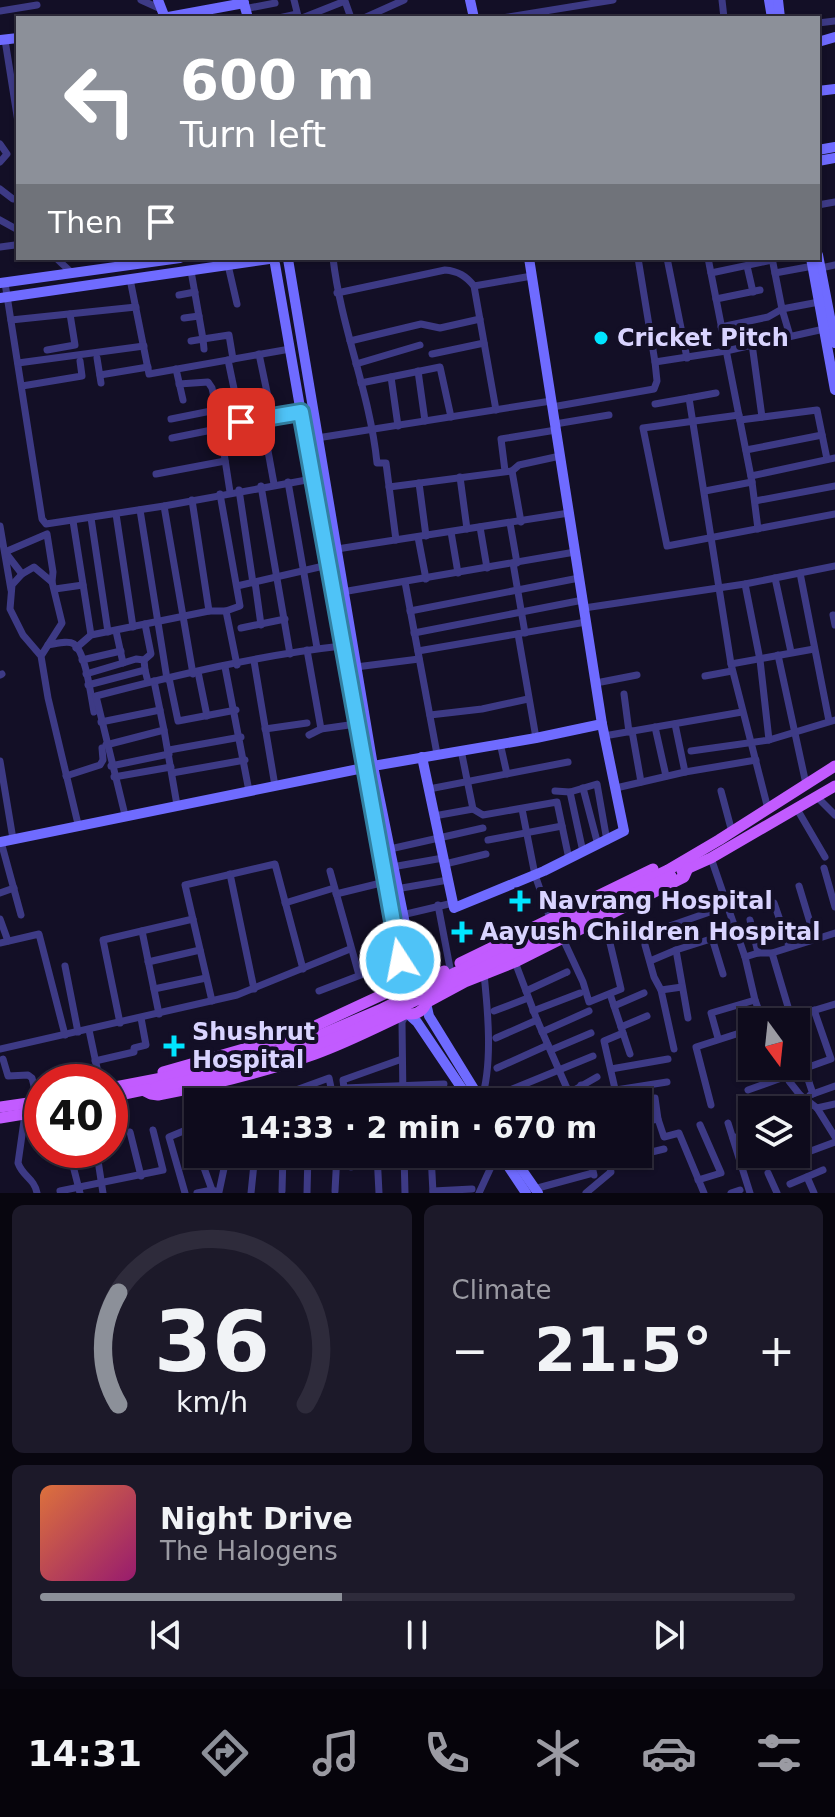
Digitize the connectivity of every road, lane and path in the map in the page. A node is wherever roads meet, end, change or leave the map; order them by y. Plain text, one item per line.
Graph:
1 (141, 0) edge
2 (404, 0) edge
3 (613, 0) edge
4 (275, 2) edge
5 (572, 3) edge
6 (37, 5) dead end
7 (240, 6) edge
8 (0, 11) edge
9 (164, 13) edge
10 (199, 15) edge
11 (184, 16) edge
12 (302, 16) edge
13 (350, 16) edge
14 (368, 16) edge
15 (511, 16) edge
16 (2, 40) edge
17 (9, 70) junction
18 (0, 72) edge
19 (16, 110) edge
20 (0, 144) edge
21 (0, 162) edge
22 (15, 245) dead end
23 (0, 247) edge
24 (58, 260) edge
25 (144, 260) edge
26 (271, 260) edge
27 (288, 260) edge
28 (333, 260) edge
29 (529, 260) edge
30 (638, 260) edge
31 (667, 260) edge
32 (708, 260) edge
33 (772, 260) edge
34 (757, 261) edge
35 (816, 262) edge
36 (103, 263) edge
37 (228, 265) junction
38 (835, 265) edge
39 (747, 266) junction
40 (191, 271) junction
41 (72, 273) junction
42 (711, 273) junction
43 (775, 273) junction
44 (532, 276) junction
45 (130, 279) junction
46 (3, 283) edge
47 (474, 286) junction
48 (195, 292) junction
49 (337, 293) junction
50 (179, 295) dead end
51 (4, 298) edge
52 (716, 299) junction
53 (827, 299) edge
54 (237, 304) dead end
55 (136, 307) junction
56 (782, 309) junction
57 (70, 314) junction
58 (199, 316) junction
59 (184, 318) dead end
60 (480, 319) junction
61 (11, 320) junction
62 (721, 327) junction
63 (824, 329) junction
64 (790, 336) junction
65 (203, 339) junction
66 (191, 341) dead end
67 (350, 341) junction
68 (484, 343) junction
69 (835, 343) edge
70 (752, 344) junction
71 (420, 345) dead end
72 (144, 346) junction
73 (204, 349) dead end
74 (290, 349) junction
75 (47, 350) dead end
76 (726, 351) junction
77 (259, 354) junction
78 (432, 354) dead end
79 (97, 358) dead end
80 (687, 358) junction
81 (231, 359) junction
82 (80, 361) dead end
83 (655, 362) junction
84 (18, 363) junction
85 (356, 364) junction
86 (148, 367) junction
87 (176, 369) junction
88 (418, 371) junction
89 (391, 377) junction
90 (361, 383) junction
91 (179, 384) junction
92 (22, 386) junction
93 (835, 390) edge
94 (716, 393) dead end
95 (689, 398) junction
96 (183, 400) dead end
97 (552, 404) junction
98 (655, 404) dead end
99 (496, 410) junction
100 (301, 412) junction
101 (609, 415) dead end
102 (272, 416) junction
103 (451, 417) junction
104 (762, 417) junction
105 (740, 418) junction
106 (171, 419) dead end
107 (425, 421) junction
108 (241, 422) junction
109 (694, 422) junction
110 (398, 426) junction
111 (220, 427) junction
112 (555, 427) junction
113 (374, 430) junction
114 (822, 435) junction
115 (172, 438) dead end
116 (316, 439) junction
117 (266, 440) dead end
118 (746, 450) junction
119 (560, 456) junction
120 (831, 458) edge
121 (225, 461) junction
122 (508, 471) junction
123 (156, 474) dead end
124 (318, 477) junction
125 (460, 477) junction
126 (752, 479) junction
127 (288, 482) junction
128 (419, 483) junction
129 (274, 484) junction
130 (261, 486) junction
131 (835, 486) edge
132 (389, 487) junction
133 (239, 490) junction
134 (705, 491) junction
135 (230, 492) junction
136 (220, 494) junction
137 (192, 500) junction
138 (755, 501) junction
139 (164, 506) junction
140 (140, 510) junction
141 (569, 513) junction
142 (116, 514) junction
143 (835, 514) edge
144 (91, 518) junction
145 (73, 521) junction
146 (521, 522) junction
147 (510, 523) junction
148 (54, 525) junction
149 (0, 526) edge
150 (480, 527) junction
151 (467, 529) junction
152 (758, 529) junction
153 (451, 532) junction
154 (47, 534) junction
155 (422, 536) junction
156 (712, 538) junction
157 (396, 540) junction
158 (337, 549) junction
159 (5, 552) junction
160 (575, 552) junction
161 (515, 563) junction
162 (328, 565) junction
163 (835, 566) edge
164 (487, 568) junction
165 (303, 570) junction
166 (458, 573) junction
167 (800, 573) junction
168 (22, 574) junction
169 (278, 578) junction
170 (579, 578) junction
171 (775, 578) junction
172 (426, 579) junction
173 (405, 582) junction
174 (254, 583) junction
175 (745, 584) junction
176 (53, 585) junction
177 (83, 585) junction
178 (237, 586) junction
179 (719, 587) junction
180 (517, 589) junction
181 (11, 592) junction
182 (342, 592) junction
183 (583, 604) junction
184 (209, 611) junction
185 (226, 611) junction
186 (410, 611) junction
187 (522, 612) junction
188 (833, 615) edge
189 (181, 617) junction
190 (285, 619) junction
191 (158, 621) junction
192 (586, 622) junction
193 (145, 624) junction
194 (261, 625) junction
195 (835, 625) edge
196 (133, 627) junction
197 (241, 628) dead end
198 (112, 632) junction
199 (414, 633) junction
200 (522, 633) junction
201 (91, 635) junction
202 (48, 645) junction
203 (342, 646) junction
204 (76, 648) junction
205 (317, 648) junction
206 (814, 649) junction
207 (307, 650) junction
208 (121, 651) junction
209 (791, 652) junction
210 (290, 654) junction
211 (418, 655) junction
212 (778, 655) junction
213 (41, 656) junction
214 (82, 660) junction
215 (144, 660) junction
216 (760, 660) junction
217 (254, 661) junction
218 (123, 663) junction
219 (237, 665) junction
220 (225, 667) junction
221 (356, 667) junction
222 (732, 668) junction
223 (145, 670) junction
224 (195, 673) junction
225 (86, 674) junction
226 (637, 675) dead end
227 (705, 676) dead end
228 (168, 678) junction
229 (151, 682) junction
230 (596, 683) junction
231 (88, 685) junction
232 (624, 694) dead end
233 (528, 699) junction
234 (160, 710) junction
235 (236, 710) junction
236 (742, 712) junction
237 (430, 715) junction
238 (207, 716) junction
239 (832, 720) edge
240 (101, 722) junction
241 (307, 723) dead end
242 (356, 724) junction
243 (602, 724) junction
244 (675, 724) junction
245 (655, 727) junction
246 (265, 729) junction
247 (321, 729) junction
248 (164, 730) junction
249 (795, 730) junction
250 (631, 731) junction
251 (309, 735) dead end
252 (604, 736) junction
253 (241, 737) junction
254 (536, 738) junction
255 (769, 740) junction
256 (500, 743) junction
257 (752, 744) junction
258 (106, 745) junction
259 (461, 750) junction
260 (691, 751) dead end
261 (169, 752) junction
262 (437, 754) junction
263 (422, 757) junction
264 (245, 760) junction
265 (756, 760) junction
266 (0, 761) edge
267 (568, 762) dead end
268 (111, 766) junction
269 (835, 766) edge
270 (368, 767) junction
271 (171, 770) junction
272 (685, 772) junction
273 (507, 774) junction
274 (66, 776) junction
275 (666, 776) junction
276 (114, 777) junction
277 (467, 782) junction
278 (641, 782) junction
279 (597, 784) junction
280 (615, 784) junction
281 (806, 784) junction
282 (275, 786) junction
283 (835, 786) edge
284 (583, 788) junction
285 (429, 789) junction
286 (249, 791) junction
287 (555, 791) dead end
288 (721, 791) dead end
289 (570, 792) junction
290 (817, 797) junction
291 (177, 805) junction
292 (473, 809) junction
293 (522, 809) junction
294 (768, 809) junction
295 (797, 809) junction
296 (125, 815) junction
297 (835, 815) edge
298 (434, 816) junction
299 (78, 824) junction
300 (562, 826) junction
301 (483, 828) dead end
302 (732, 832) junction
303 (527, 833) junction
304 (439, 837) junction
305 (488, 840) dead end
306 (5, 841) edge
307 (603, 843) junction
308 (390, 849) junction
309 (583, 852) junction
310 (486, 854) dead end
311 (825, 857) dead end
312 (711, 858) junction
313 (569, 859) junction
314 (444, 861) junction
315 (686, 864) junction
316 (392, 867) junction
317 (824, 868) dead end
318 (330, 871) dead end
319 (230, 874) junction
320 (535, 875) junction
321 (448, 880) junction
322 (385, 882) junction
323 (799, 886) dead end
324 (14, 888) junction
325 (396, 889) junction
326 (335, 891) junction
327 (0, 893) edge
328 (285, 903) junction
329 (453, 903) junction
330 (774, 903) dead end
331 (438, 905) junction
332 (727, 906) junction
333 (835, 907) edge
334 (21, 915) dead end
335 (402, 915) junction
336 (550, 918) junction
337 (604, 918) junction
338 (0, 919) edge
339 (193, 919) junction
340 (750, 920) dead end
341 (661, 929) dead end
342 (142, 931) junction
343 (736, 931) junction
344 (835, 933) edge
345 (712, 938) junction
346 (563, 939) junction
347 (815, 939) junction
348 (4, 942) edge
349 (645, 945) dead end
350 (789, 946) junction
351 (350, 949) junction
352 (200, 950) junction
353 (676, 950) junction
354 (758, 953) junction
355 (772, 953) junction
356 (745, 957) junction
357 (400, 960) junction
358 (650, 961) junction
359 (148, 962) junction
360 (515, 962) junction
361 (65, 966) dead end
362 (450, 968) junction
363 (303, 969) junction
364 (567, 972) dead end
365 (484, 974) junction
366 (723, 974) dead end
367 (359, 975) junction
368 (206, 978) junction
369 (417, 983) junction
370 (399, 987) junction
371 (682, 987) junction
372 (154, 989) junction
373 (254, 989) junction
374 (661, 990) junction
375 (319, 991) dead end
376 (580, 993) dead end
377 (644, 993) dead end
378 (527, 994) junction
379 (610, 994) junction
380 (755, 1000) junction
381 (212, 1001) junction
382 (426, 1003) junction
383 (835, 1004) edge
384 (614, 1006) junction
385 (758, 1008) edge
386 (787, 1008) edge
387 (814, 1010) junction
388 (494, 1011) dead end
389 (533, 1011) junction
390 (589, 1011) dead end
391 (810, 1012) edge
392 (407, 1013) junction
393 (159, 1014) junction
394 (647, 1016) dead end
395 (141, 1018) junction
396 (688, 1018) dead end
397 (537, 1020) junction
398 (120, 1023) junction
399 (89, 1030) junction
400 (622, 1030) junction
401 (78, 1032) junction
402 (542, 1032) junction
403 (591, 1033) dead end
404 (738, 1033) edge
405 (65, 1035) junction
406 (496, 1038) dead end
407 (718, 1038) junction
408 (550, 1048) junction
409 (0, 1049) edge
410 (674, 1049) dead end
411 (630, 1054) dead end
412 (593, 1056) dead end
413 (3, 1059) dead end
414 (402, 1059) junction
415 (668, 1059) dead end
416 (95, 1061) junction
417 (96, 1064) edge
418 (810, 1066) edge
419 (497, 1068) dead end
420 (559, 1069) junction
421 (611, 1069) junction
422 (24, 1075) edge
423 (597, 1077) dead end
424 (776, 1080) edge
425 (807, 1080) edge
426 (667, 1082) dead end
427 (444, 1084) dead end
428 (402, 1085) junction
429 (581, 1085) junction
430 (138, 1086) junction
431 (835, 1086) edge
432 (128, 1087) edge
433 (302, 1088) edge
434 (331, 1088) edge
435 (402, 1088) edge
436 (467, 1088) edge
437 (470, 1088) edge
438 (484, 1088) edge
439 (514, 1088) edge
440 (567, 1088) edge
441 (576, 1088) edge
442 (582, 1088) edge
443 (616, 1088) edge
444 (629, 1088) edge
445 (128, 1090) edge
446 (748, 1090) dead end
447 (813, 1094) junction
448 (806, 1096) edge
449 (655, 1098) dead end
450 (810, 1103) edge
451 (835, 1104) edge
452 (711, 1105) dead end
453 (24, 1106) edge
454 (0, 1107) edge
455 (817, 1108) junction
456 (24, 1114) edge
457 (0, 1118) edge
458 (658, 1119) junction
459 (652, 1120) edge
460 (24, 1121) edge
461 (728, 1123) dead end
462 (700, 1125) dead end
463 (153, 1130) dead end
464 (184, 1131) edge
465 (130, 1132) dead end
466 (738, 1137) edge
467 (733, 1138) junction
468 (835, 1139) edge
469 (664, 1149) dead end
470 (810, 1150) edge
471 (652, 1152) edge
472 (74, 1168) edge
473 (99, 1168) edge
474 (206, 1168) edge
475 (223, 1168) edge
476 (254, 1168) edge
477 (283, 1168) edge
478 (308, 1168) edge
479 (336, 1168) edge
480 (378, 1168) edge
481 (404, 1168) edge
482 (431, 1168) edge
483 (490, 1168) edge
484 (511, 1168) edge
485 (519, 1168) edge
486 (592, 1168) edge
487 (610, 1168) edge
488 (767, 1168) edge
489 (823, 1170) dead end
490 (593, 1173) junction
491 (141, 1176) junction
492 (807, 1177) junction
493 (698, 1180) junction
494 (597, 1183) junction
495 (790, 1184) dead end
496 (102, 1189) edge
497 (79, 1190) edge
498 (740, 1190) dead end
499 (60, 1191) edge
500 (216, 1191) edge
501 (282, 1191) dead end
502 (335, 1191) edge
503 (476, 1191) edge
504 (433, 1192) edge
505 (533, 1192) edge
506 (37, 1193) edge
507 (185, 1193) edge
508 (197, 1193) edge
509 (251, 1193) edge
510 (307, 1193) edge
511 (379, 1193) edge
512 (405, 1193) edge
513 (586, 1193) edge
514 (704, 1193) edge
515 (731, 1193) edge
516 (750, 1193) edge
517 (777, 1193) edge
518 (814, 1193) edge

1 - 9 street
2 - 14 street
3 - 5 street
4 - 7 street
5 - 15 street
6 - 8 street
7 - 10 street
9 - 11 street
10 - 11 street
12 - 13 street
16 - 17 street
17 - 18 street
17 - 19 street
20 - 21 street
22 - 23 street
24 - 41 street
25 - 36 street
26 - 37 street
26 - 74 street
27 - 116 street
28 - 49 street
29 - 44 street
30 - 83 street
31 - 80 street
32 - 42 street
33 - 43 street
34 - 39 street
35 - 38 street
35 - 43 street
35 - 53 street
36 - 41 street
37 - 40 street
37 - 54 street
39 - 42 street
39 - 52 street
40 - 45 street
40 - 48 street
41 - 46 street
42 - 52 street
43 - 56 street
44 - 47 street
44 - 97 street
45 - 51 street
45 - 55 street
46 - 51 street
47 - 49 street
47 - 60 street
48 - 50 street
48 - 58 street
49 - 67 street
51 - 61 street
52 - 62 street
53 - 56 street
53 - 63 street
53 - 69 street
55 - 57 street
55 - 72 street
56 - 62 street
56 - 64 street
57 - 61 street
57 - 75 street
58 - 59 street
58 - 65 street
60 - 67 street
60 - 68 street
61 - 84 street
62 - 76 street
63 - 64 street
63 - 93 street
64 - 70 street
65 - 66 street
65 - 73 street
65 - 81 street
67 - 85 street
68 - 78 street
68 - 99 street
70 - 76 street
70 - 104 street
71 - 85 street
72 - 84 street
72 - 86 street
74 - 77 street
74 - 100 street
76 - 80 street
76 - 105 street
77 - 81 street
77 - 102 street
79 - 86 street
80 - 83 street
81 - 87 street
81 - 108 street
82 - 92 street
83 - 97 street
84 - 92 street
85 - 90 street
86 - 87 street
87 - 91 street
88 - 89 street
88 - 103 street
88 - 107 street
89 - 90 street
89 - 110 street
90 - 113 street
91 - 96 street
91 - 106 street
92 - 148 street
94 - 95 street
95 - 98 street
95 - 109 street
97 - 99 street
97 - 112 street
99 - 103 street
100 - 102 street
100 - 124 street
101 - 112 street
102 - 108 street
103 - 107 street
104 - 105 street
104 - 114 street
105 - 109 street
105 - 118 street
107 - 110 street
108 - 111 street
109 - 134 street
109 - 156 street
110 - 113 street
111 - 115 street
111 - 121 street
112 - 119 street
112 - 122 street
113 - 116 street
113 - 132 street
114 - 118 street
114 - 120 street
116 - 124 street
117 - 129 street
118 - 126 street
119 - 122 street
119 - 141 street
120 - 126 street
121 - 123 street
121 - 135 street
122 - 125 street
122 - 146 street
124 - 127 street
124 - 158 street
124 - 162 street
125 - 128 street
125 - 151 street
126 - 134 street
126 - 138 street
127 - 129 street
127 - 165 street
128 - 132 street
128 - 155 street
129 - 130 street
130 - 133 street
130 - 169 street
131 - 138 street
132 - 157 street
133 - 135 street
133 - 174 street
134 - 156 street
135 - 136 street
136 - 137 street
136 - 178 street
137 - 139 street
137 - 184 street
138 - 152 street
139 - 140 street
139 - 189 street
140 - 142 street
140 - 191 street
141 - 146 street
141 - 160 street
142 - 144 street
142 - 196 street
143 - 152 street
144 - 145 street
144 - 198 street
145 - 148 street
145 - 177 street
146 - 147 street
147 - 150 street
147 - 161 street
148 - 154 street
149 - 159 street
150 - 151 street
150 - 164 street
151 - 153 street
152 - 156 street
153 - 155 street
153 - 166 street
154 - 159 street
154 - 176 street
155 - 157 street
155 - 172 street
156 - 179 street
157 - 158 street
158 - 182 street
159 - 168 street
159 - 181 street
160 - 161 street
160 - 170 street
161 - 164 street
161 - 180 street
162 - 165 street
162 - 203 street
163 - 167 street
164 - 166 street
165 - 169 street
165 - 205 street
166 - 172 street
167 - 171 street
167 - 206 street
168 - 176 street
168 - 181 street
169 - 174 street
169 - 190 street
170 - 180 street
170 - 183 street
171 - 175 street
171 - 209 street
172 - 173 street
173 - 182 street
173 - 186 street
174 - 178 street
174 - 194 street
175 - 179 street
175 - 216 street
176 - 177 street
176 - 202 street
177 - 201 street
178 - 185 street
179 - 183 street
179 - 222 street
180 - 186 street
180 - 187 street
181 - 213 street
182 - 221 street
183 - 187 street
183 - 192 street
184 - 185 street
184 - 189 street
185 - 219 street
186 - 199 street
187 - 199 street
187 - 200 street
188 - 195 street
189 - 191 street
189 - 224 street
190 - 194 street
190 - 210 street
191 - 193 street
191 - 228 street
192 - 200 street
192 - 230 street
193 - 196 street
193 - 215 street
194 - 197 street
196 - 198 street
198 - 201 street
198 - 208 street
199 - 211 street
200 - 211 street
200 - 233 street
201 - 204 street
202 - 204 street
202 - 213 street
203 - 205 street
203 - 242 street
204 - 214 street
205 - 207 street
206 - 209 street
206 - 239 street
207 - 210 street
207 - 247 street
208 - 214 street
208 - 218 street
209 - 212 street
210 - 217 street
211 - 221 street
211 - 237 street
212 - 216 street
212 - 249 street
213 - 274 street
214 - 225 street
215 - 218 street
215 - 223 street
216 - 222 street
216 - 255 street
217 - 219 street
217 - 246 street
218 - 225 street
219 - 220 street
220 - 224 street
220 - 235 street
221 - 270 street
222 - 227 street
222 - 236 street
223 - 229 street
223 - 231 street
224 - 228 street
224 - 238 street
225 - 231 street
226 - 230 street
228 - 229 street
228 - 238 street
229 - 234 street
229 - 240 street
230 - 243 street
231 - 274 street
232 - 250 street
233 - 237 street
233 - 254 street
234 - 240 street
234 - 248 street
235 - 238 street
235 - 253 street
236 - 244 street
236 - 257 street
237 - 262 street
239 - 249 street
240 - 258 street
241 - 246 street
242 - 247 street
242 - 270 street
243 - 252 street
243 - 254 street
244 - 245 street
244 - 272 street
245 - 250 street
245 - 275 street
246 - 282 street
247 - 251 street
248 - 258 street
248 - 261 street
249 - 255 street
249 - 281 street
250 - 252 street
250 - 278 street
252 - 280 street
253 - 261 street
253 - 264 street
254 - 256 street
255 - 257 street
256 - 259 street
256 - 273 street
257 - 260 street
257 - 265 street
258 - 268 street
259 - 262 street
259 - 277 street
261 - 268 street
261 - 271 street
262 - 263 street
263 - 270 street
263 - 285 street
264 - 271 street
264 - 286 street
265 - 272 street
265 - 294 street
266 - 306 street
267 - 273 street
268 - 276 street
269 - 281 main road
270 - 282 street
270 - 308 street
270 - 322 street
271 - 276 street
271 - 291 street
272 - 275 street
273 - 277 street
274 - 299 street
275 - 278 street
276 - 296 street
277 - 285 street
277 - 292 street
278 - 280 street
279 - 280 street
279 - 284 street
279 - 307 street
280 - 307 street
281 - 294 main road
282 - 286 street
283 - 290 main road
284 - 289 street
284 - 307 street
285 - 298 street
286 - 291 street
287 - 289 street
288 - 302 street
289 - 309 street
290 - 295 main road
290 - 297 street
291 - 296 street
292 - 293 street
292 - 298 street
293 - 300 street
293 - 303 street
294 - 302 main road
295 - 311 street
295 - 312 main road
296 - 299 street
298 - 304 street
299 - 306 street
300 - 303 street
300 - 313 street
301 - 304 street
302 - 315 main road
303 - 305 street
303 - 320 street
304 - 308 street
304 - 314 street
306 - 324 street
307 - 309 street
308 - 316 street
309 - 313 street
310 - 314 street
312 - 315 main road
312 - 332 street
313 - 320 street
314 - 316 street
314 - 321 street
315 - 336 main road
315 - 337 main road
315 - 430 main road, bridge
316 - 325 street
317 - 333 street
318 - 326 street
319 - 328 street
319 - 339 street
319 - 373 street
320 - 329 street
320 - 336 street
321 - 325 street
321 - 329 street
322 - 326 street
322 - 357 street
323 - 347 street
324 - 327 street
324 - 334 street
325 - 335 street
326 - 328 street
326 - 351 street
328 - 363 street
329 - 331 street
330 - 350 street
331 - 335 street
331 - 362 street
332 - 341 street
332 - 343 street
335 - 369 street
336 - 362 main road
337 - 346 main road
337 - 379 street
338 - 348 street
339 - 342 street
339 - 352 street
340 - 354 street
342 - 359 street
342 - 398 street
343 - 345 street
343 - 356 street
344 - 347 street
345 - 353 street
345 - 366 street
346 - 360 main road
346 - 379 street
347 - 350 street
348 - 405 street
349 - 358 street
350 - 355 street
351 - 363 street
351 - 367 street
352 - 359 street
352 - 368 street
353 - 358 street
353 - 371 street
354 - 355 street
354 - 356 street
355 - 386 street
356 - 380 street
357 - 367 street
357 - 370 street
358 - 374 street
359 - 372 street
360 - 365 main road
360 - 378 street
361 - 401 street
362 - 369 main road
363 - 373 street
364 - 378 street
365 - 382 main road
365 - 438 street
367 - 375 street
368 - 372 street
368 - 381 street
369 - 370 main road
369 - 382 main road
370 - 392 main road
370 - 430 main road
371 - 374 street
371 - 396 street
372 - 393 street
373 - 381 street
374 - 410 street
376 - 389 street
377 - 384 street
378 - 388 street
378 - 389 street
379 - 384 street
380 - 385 street
380 - 407 street
381 - 393 street
382 - 392 main road
382 - 437 street
383 - 387 street
384 - 400 street
387 - 391 street
387 - 418 street
389 - 397 street
390 - 402 street
392 - 414 street
392 - 430 main road
392 - 436 street
393 - 395 street
394 - 400 street
395 - 398 street
395 - 416 street
397 - 402 street
397 - 406 street
398 - 399 street
399 - 401 street
399 - 416 street
400 - 411 street
400 - 421 street
401 - 405 street
402 - 408 street
403 - 408 street
404 - 407 street
405 - 409 street
407 - 452 street
408 - 419 street
408 - 420 street
412 - 420 street
413 - 422 street
414 - 428 street
414 - 428 street
415 - 421 street
416 - 417 street
420 - 439 street
420 - 440 street
421 - 443 street
423 - 429 street
424 - 446 street
425 - 447 street
426 - 444 street
427 - 428 street
428 - 435 street
429 - 441 street
429 - 442 street
430 - 432 main road
430 - 445 main road
431 - 447 street
433 - 434 street
447 - 448 street
449 - 458 street
450 - 455 street
451 - 455 street
453 - 454 main road
455 - 468 street
456 - 457 main road
458 - 459 street
458 - 493 street
460 - 506 street
461 - 467 street
462 - 493 street
463 - 491 street
464 - 507 street
465 - 491 street
466 - 467 street
467 - 516 street
468 - 470 street
469 - 471 street
472 - 497 street
473 - 496 street
474 - 500 street
475 - 500 street
476 - 509 street
477 - 501 street
478 - 510 street
479 - 502 street
480 - 511 street
481 - 512 street
482 - 504 street
483 - 503 street
484 - 505 street
485 - 505 street
486 - 490 street
487 - 494 street
488 - 517 street
489 - 492 street
490 - 494 street
490 - 505 street
491 - 496 street
492 - 495 street
492 - 518 street
493 - 514 street
494 - 513 street
496 - 497 street
497 - 499 street
498 - 515 street
500 - 508 street
503 - 504 street

